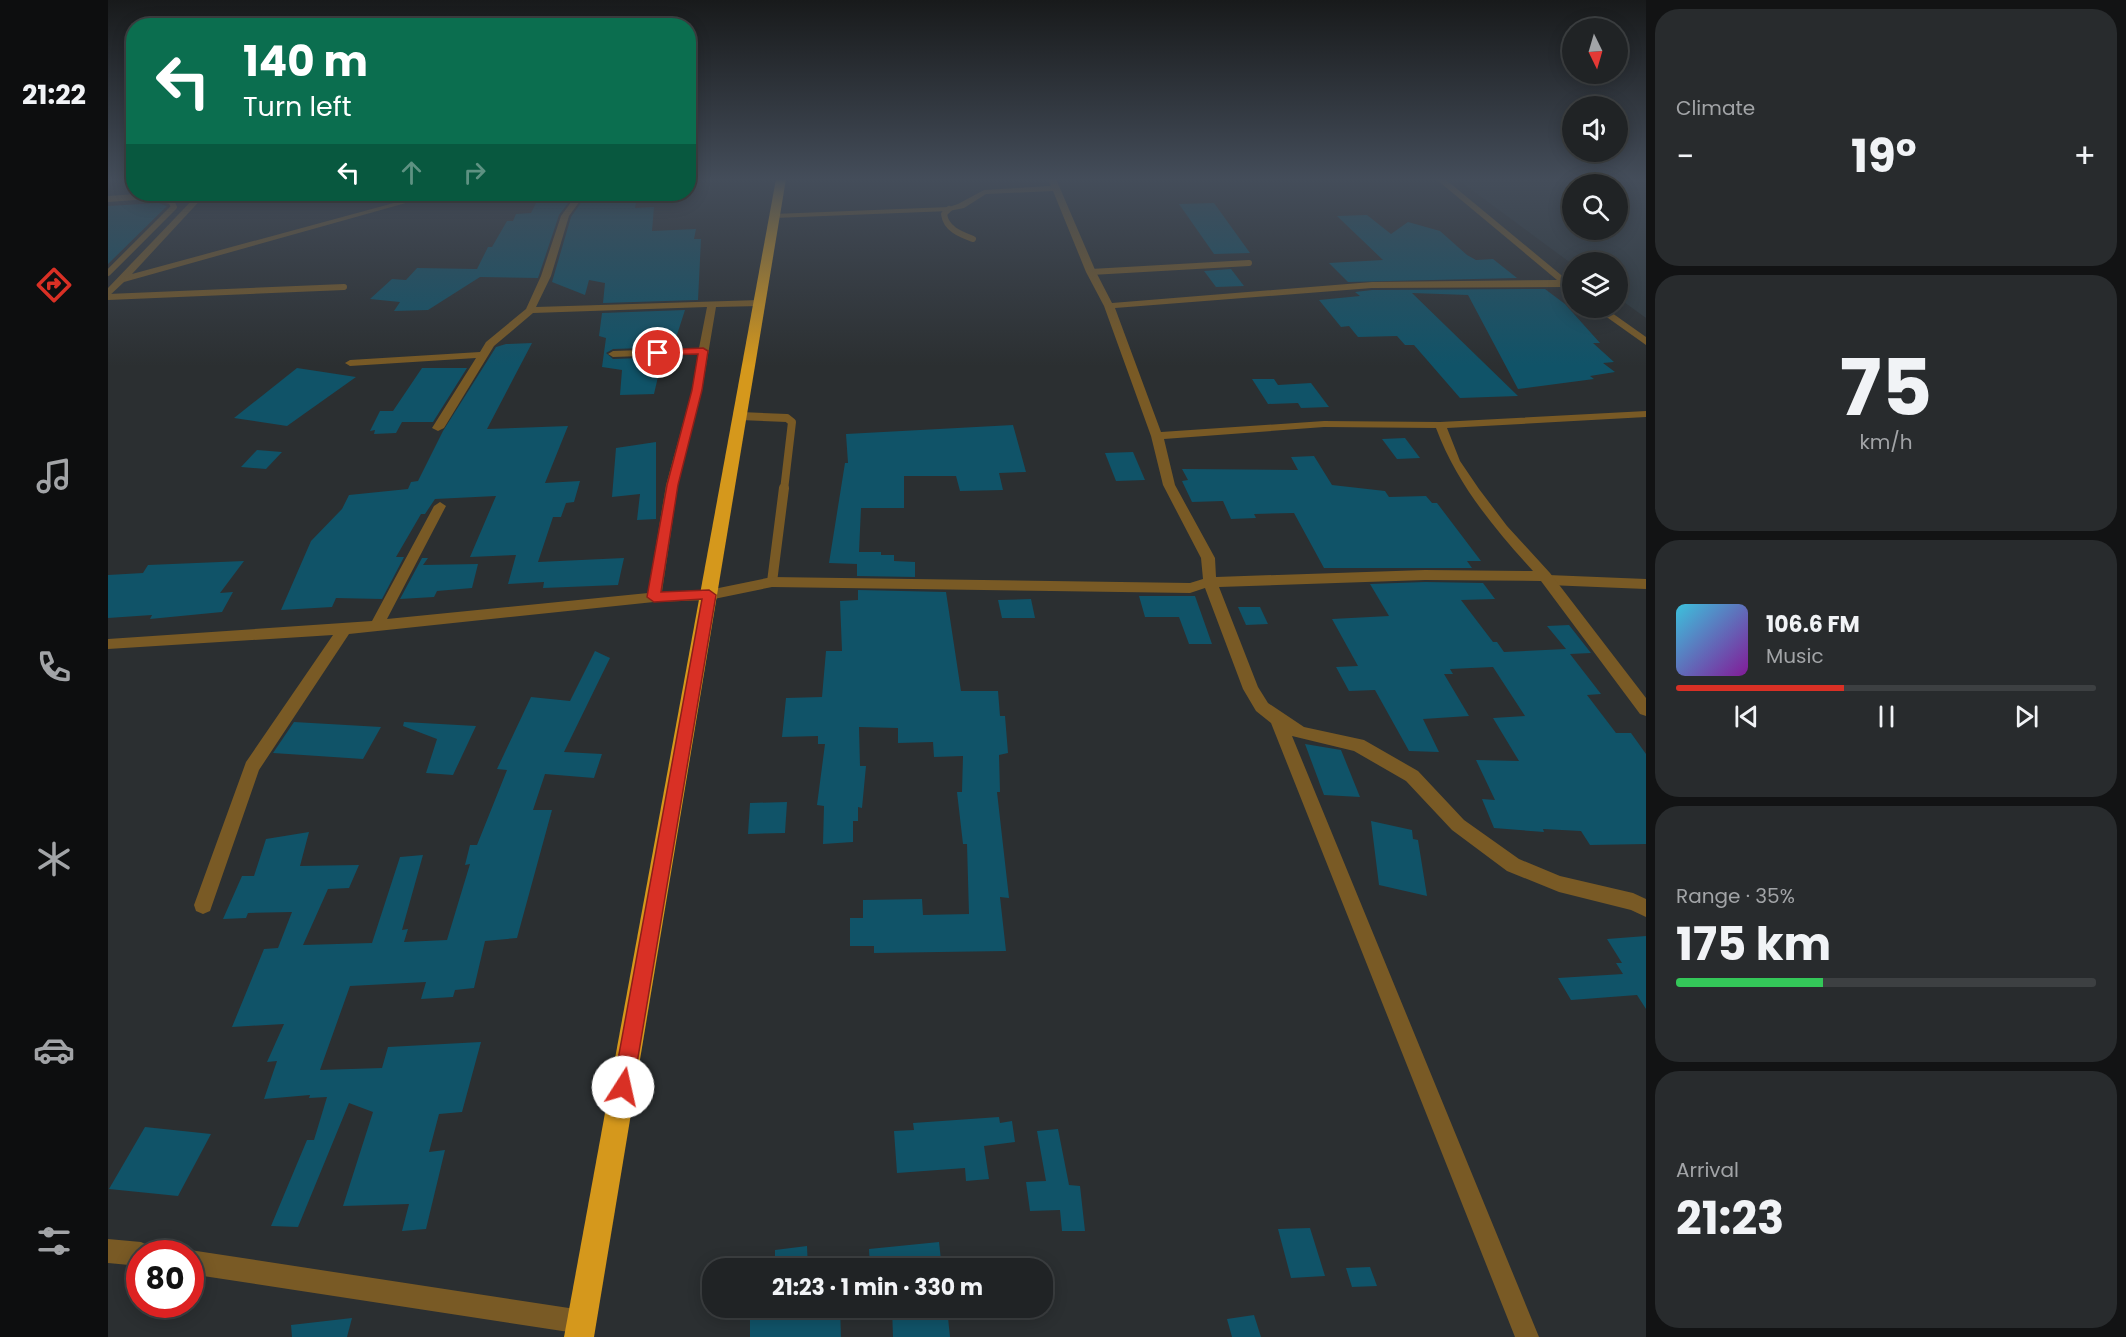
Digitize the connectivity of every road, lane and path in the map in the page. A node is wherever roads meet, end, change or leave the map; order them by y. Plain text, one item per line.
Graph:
1 (140, 241) edge
2 (157, 241) edge
3 (262, 241) edge
4 (557, 241) edge
5 (770, 241) edge
6 (1078, 241) edge
7 (1516, 241) edge
8 (1249, 263) dead end
9 (1091, 272) junction
10 (108, 273) edge
11 (1562, 279) edge
12 (121, 280) junction
13 (1562, 285) edge
14 (344, 287) dead end
15 (108, 296) edge
16 (759, 303) junction
17 (712, 304) junction
18 (1109, 306) junction
19 (531, 310) junction
20 (1613, 318) edge
21 (1646, 342) edge
22 (703, 351) junction
23 (613, 354) dead end
24 (482, 355) junction
25 (350, 363) dead end
26 (1646, 414) edge
27 (740, 416) junction
28 (1440, 425) junction
29 (438, 428) dead end
30 (1157, 436) junction
31 (440, 506) dead end
32 (1547, 578) junction
33 (772, 582) junction
34 (1210, 582) junction
35 (1646, 584) edge
36 (709, 595) junction
37 (654, 597) junction
38 (377, 626) junction
39 (345, 629) junction
40 (108, 644) edge
41 (1646, 710) edge
42 (1277, 719) junction
43 (203, 905) dead end
44 (1646, 908) edge
45 (108, 1251) edge
46 (126, 1253) edge
47 (204, 1264) edge
48 (581, 1329) edge
49 (1527, 1337) edge

1 - 10 lane
2 - 12 street
3 - 12 street
4 - 19 street
5 - 16 highway
6 - 9 street
7 - 11 street
8 - 9 lane
9 - 18 street
12 - 15 street
13 - 18 street
14 - 15 lane
16 - 17 street
16 - 27 highway
17 - 19 street
17 - 22 street
18 - 30 street
19 - 24 street
20 - 21 street
22 - 23 street
22 - 37 street
24 - 25 street
24 - 29 street
26 - 28 street
27 - 33 lane
27 - 36 highway
28 - 30 street
28 - 32 street
30 - 34 street
31 - 38 street
32 - 34 street
32 - 35 lane
32 - 41 street
33 - 34 street
33 - 36 street
34 - 42 street
36 - 37 street
36 - 48 highway
37 - 38 street
38 - 39 street
39 - 40 street
39 - 43 street
42 - 44 street
42 - 49 street
45 - 46 street
47 - 48 street

